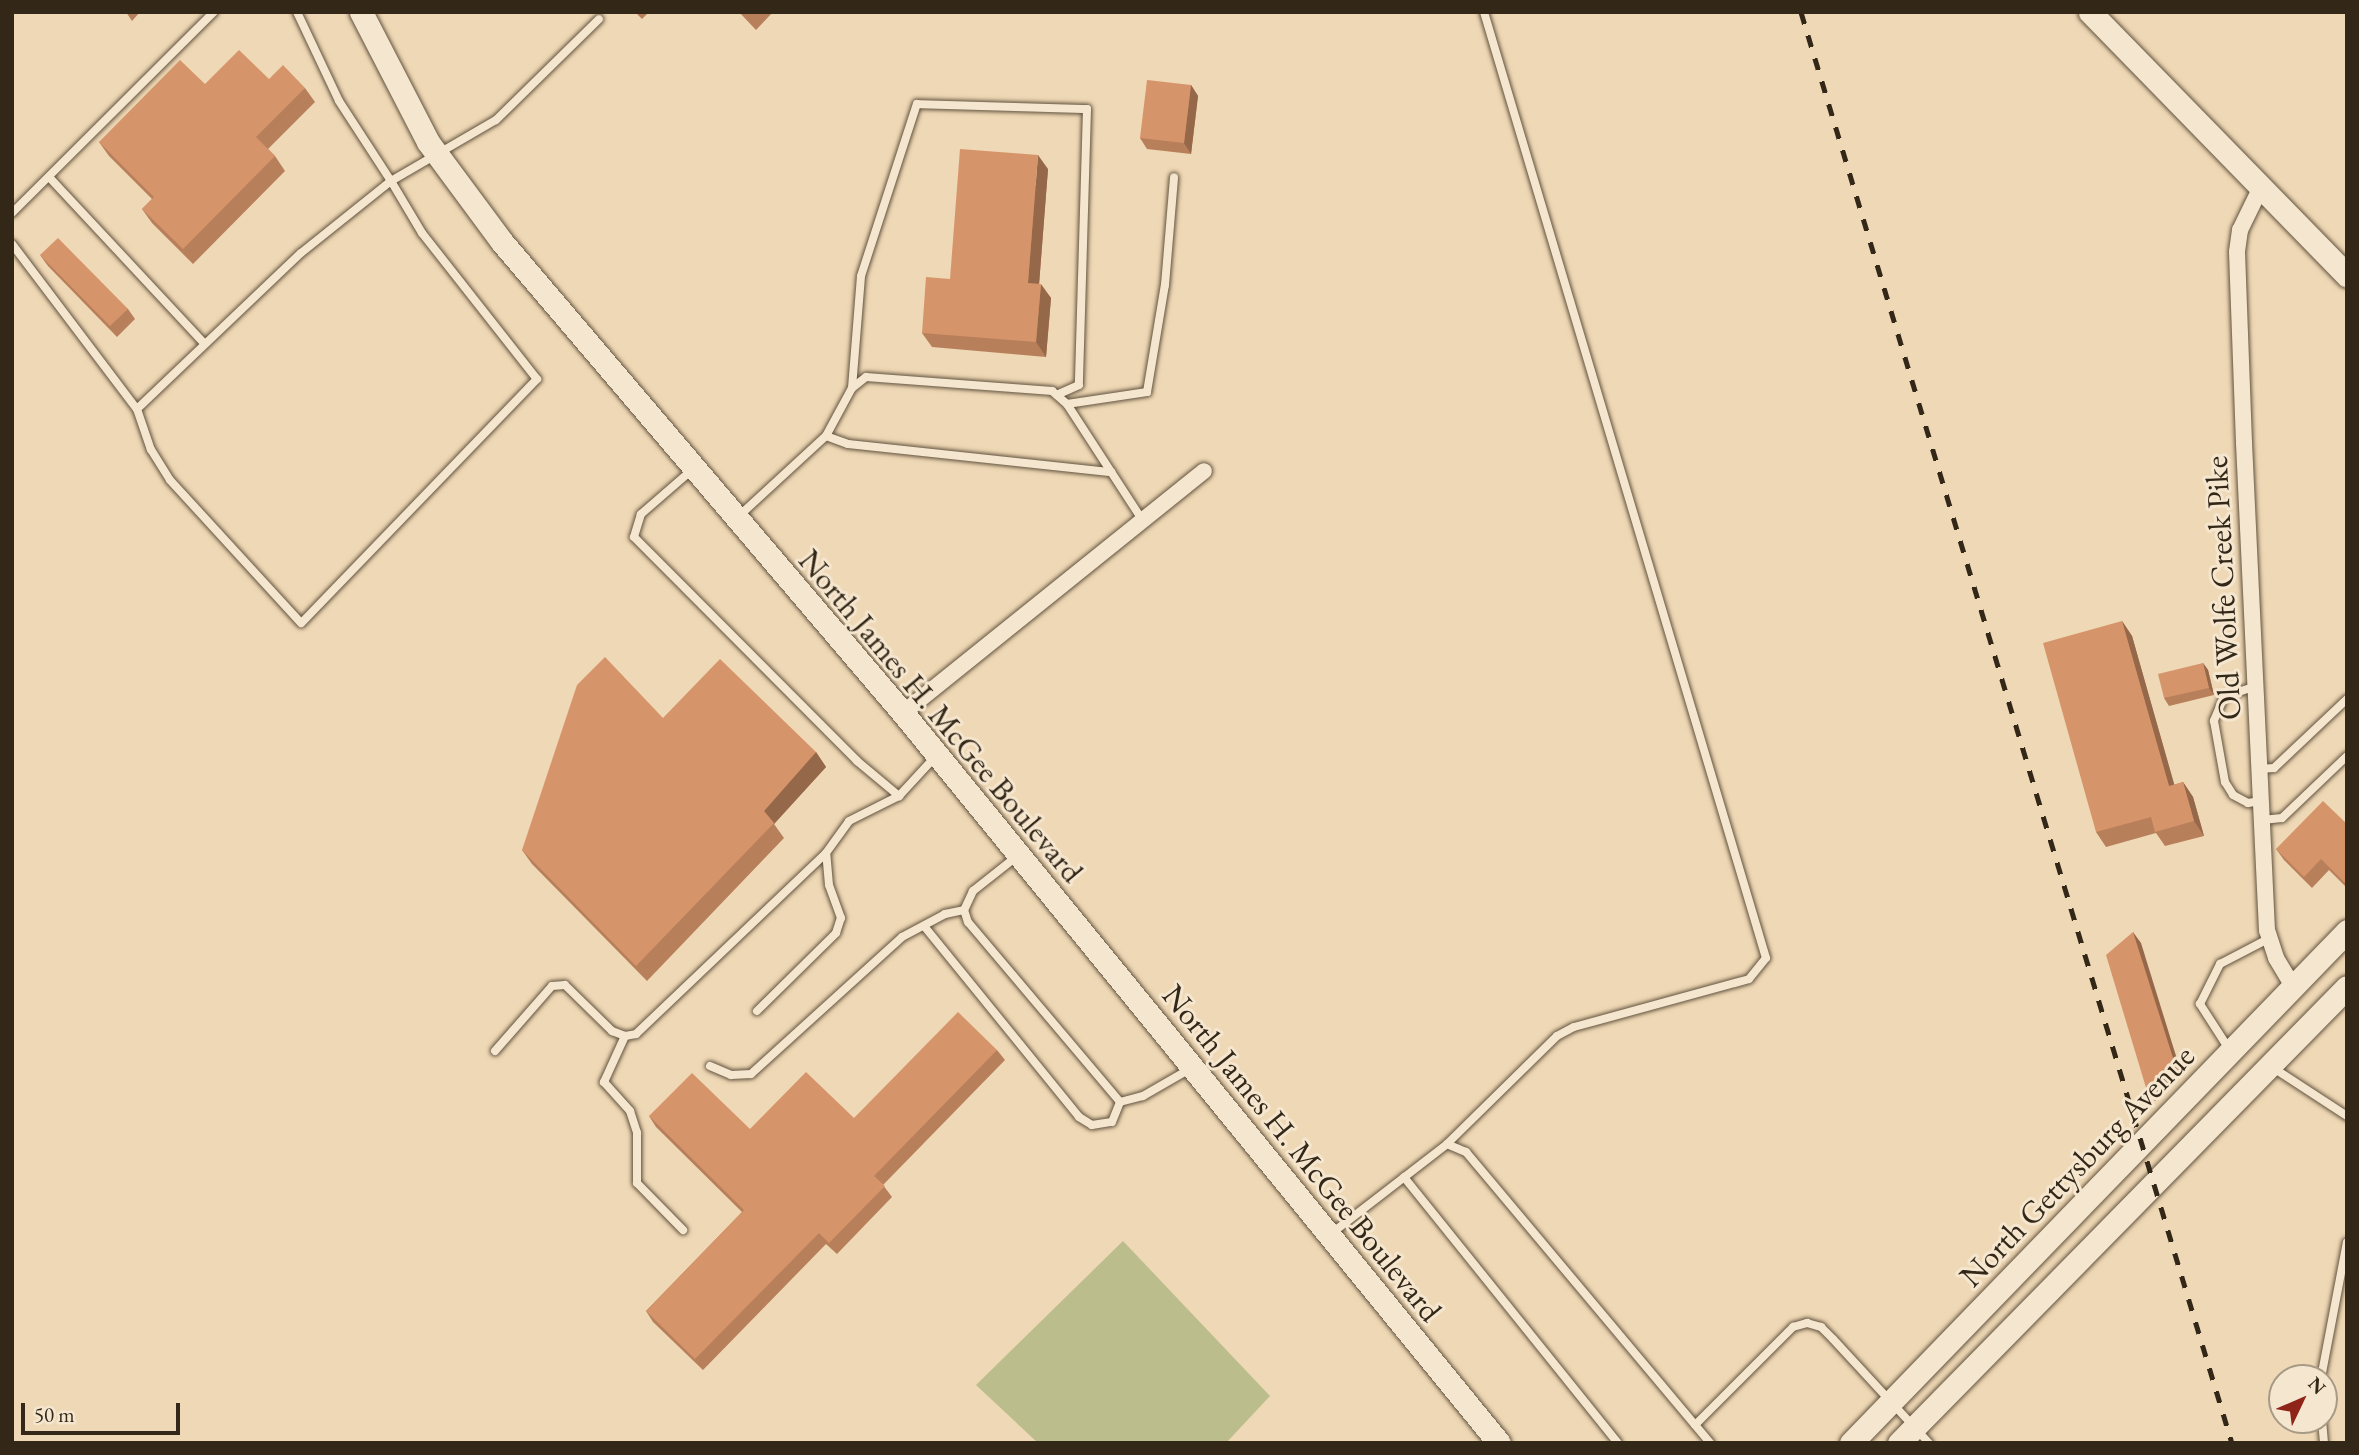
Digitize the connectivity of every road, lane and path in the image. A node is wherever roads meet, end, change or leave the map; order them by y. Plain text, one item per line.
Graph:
1 (214, 12) edge
2 (297, 12) edge
3 (361, 12) edge
4 (1485, 12) edge
5 (2090, 12) edge
6 (599, 19) dead end
7 (437, 154) junction
8 (48, 177) junction
9 (1174, 177) dead end
10 (391, 181) junction
11 (2261, 187) junction
12 (12, 213) edge
13 (12, 244) edge
14 (2347, 275) edge
15 (204, 343) junction
16 (852, 388) junction
17 (1057, 395) junction
18 (1067, 404) junction
19 (137, 409) junction
20 (827, 436) junction
21 (693, 469) junction
22 (1204, 471) dead end
23 (1112, 472) junction
24 (736, 519) junction
25 (1143, 521) junction
26 (2256, 686) junction
27 (2347, 699) edge
28 (903, 713) junction
29 (937, 755) junction
30 (2347, 756) edge
31 (2259, 769) junction
32 (899, 796) junction
33 (2261, 801) junction
34 (2262, 820) junction
35 (826, 853) junction
36 (1018, 855) junction
37 (964, 910) junction
38 (924, 926) junction
39 (2347, 931) edge
40 (2270, 938) junction
41 (2292, 986) junction
42 (2347, 988) edge
43 (757, 1011) dead end
44 (625, 1036) junction
45 (495, 1051) dead end
46 (2231, 1051) junction
47 (2270, 1065) junction
48 (710, 1066) dead end
49 (1191, 1068) junction
50 (1120, 1102) junction
51 (2347, 1116) edge
52 (1447, 1144) junction
53 (1405, 1177) junction
54 (683, 1230) dead end
55 (1330, 1235) junction
56 (2347, 1242) edge
57 (2324, 1364) edge
58 (1893, 1401) junction
59 (1695, 1425) junction
60 (1913, 1438) edge
61 (1499, 1443) edge
62 (1618, 1443) edge
63 (1710, 1443) edge
64 (1851, 1443) edge

1 - 8 lane
2 - 10 lane
3 - 7 main road, North James H. McGee Boulevard
4 - 52 lane
5 - 11 main road
6 - 7 lane
7 - 10 lane
7 - 21 main road, North James H. McGee Boulevard
8 - 12 lane
8 - 15 lane
9 - 18 lane
10 - 15 lane
10 - 19 lane
11 - 14 main road
11 - 26 street, Old Wolfe Creek Pike
13 - 19 lane
15 - 19 lane
16 - 17 lane
16 - 17 lane
16 - 20 lane
17 - 18 lane
18 - 23 lane
20 - 23 lane
20 - 24 lane
21 - 24 main road, North James H. McGee Boulevard
21 - 32 lane
22 - 25 street
23 - 25 lane
24 - 28 main road, North James H. McGee Boulevard
25 - 28 street
26 - 31 street, Old Wolfe Creek Pike
26 - 33 lane
27 - 31 lane
28 - 29 main road, North James H. McGee Boulevard
29 - 32 lane
29 - 36 main road, North James H. McGee Boulevard
30 - 34 lane
31 - 33 street, Old Wolfe Creek Pike
32 - 35 lane
33 - 34 street, Old Wolfe Creek Pike
34 - 40 street, Old Wolfe Creek Pike
35 - 43 lane
35 - 44 lane
36 - 37 lane
36 - 49 main road, North James H. McGee Boulevard
37 - 38 lane
37 - 50 lane
38 - 48 lane
38 - 50 lane
39 - 41 main road, North Gettysburg Avenue
40 - 41 street, Old Wolfe Creek Pike
40 - 46 lane
41 - 46 main road, North Gettysburg Avenue
42 - 47 main road, North Gettysburg Avenue
44 - 45 lane
44 - 54 lane
46 - 58 main road, North Gettysburg Avenue
47 - 51 lane
47 - 60 main road, North Gettysburg Avenue
49 - 50 lane
49 - 55 main road, North James H. McGee Boulevard
52 - 53 lane
52 - 59 lane
53 - 55 lane
53 - 62 lane
55 - 61 main road, North James H. McGee Boulevard
56 - 57 lane
58 - 59 lane
58 - 60 lane
58 - 64 main road, North Gettysburg Avenue
59 - 63 lane

